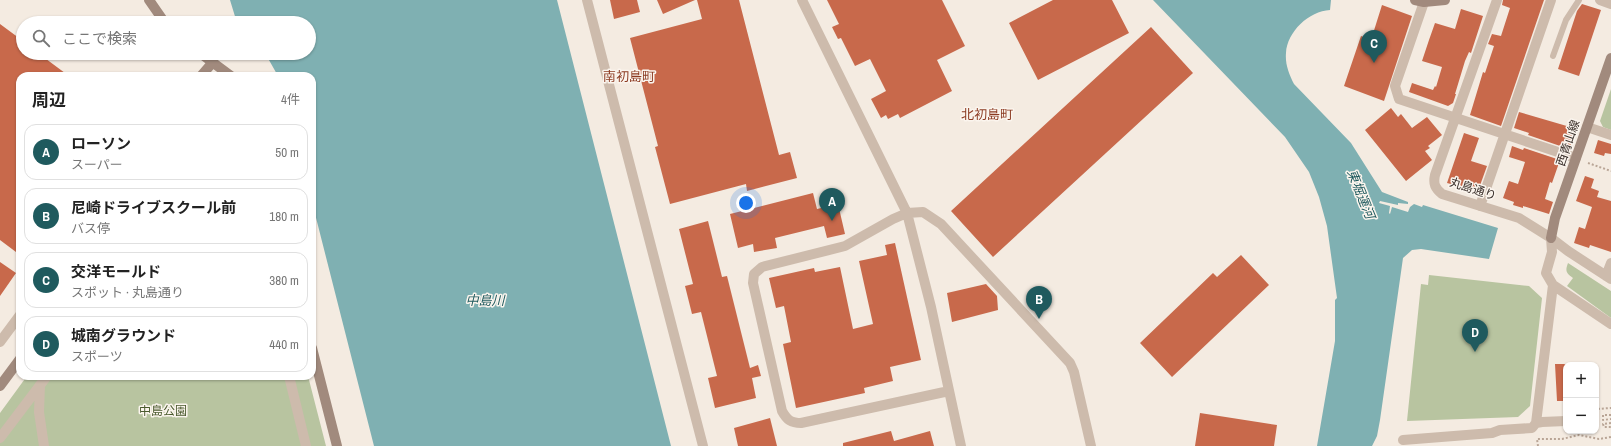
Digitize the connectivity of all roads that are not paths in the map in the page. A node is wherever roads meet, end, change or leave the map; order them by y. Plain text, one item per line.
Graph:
1 (148, 0) edge
2 (587, 0) edge
3 (802, 0) edge
4 (1445, 0) edge
5 (1497, 0) edge
6 (1551, 0) edge
7 (1579, 0) edge
8 (1600, 0) edge
9 (1420, 1) edge
10 (1611, 4) edge
11 (160, 16) edge
12 (1552, 56) dead end
13 (1611, 58) edge
14 (210, 60) edge
15 (213, 62) junction
16 (204, 72) edge
17 (226, 72) edge
18 (1455, 118) junction
19 (1587, 127) junction
20 (1505, 135) junction
21 (1611, 135) edge
22 (1576, 158) junction
23 (1480, 206) junction
24 (908, 213) junction
25 (1551, 238) junction
26 (1611, 262) edge
27 (1609, 278) edge
28 (1553, 285) junction
29 (16, 320) edge
30 (1611, 324) edge
31 (0, 342) edge
32 (16, 364) edge
33 (316, 364) edge
34 (44, 380) edge
35 (290, 380) edge
36 (40, 385) junction
37 (0, 386) edge
38 (949, 391) junction
39 (1563, 421) edge
40 (1536, 423) junction
41 (0, 438) edge
42 (1403, 440) dead end
43 (44, 446) edge
44 (306, 446) edge
45 (336, 446) edge
46 (702, 446) edge
47 (961, 446) edge
48 (1091, 446) edge

1 - 11 street
2 - 46 street
3 - 24 street
4 - 9 street
5 - 18 street, 丸島通り
6 - 20 street
7 - 12 lane
8 - 10 street
9 - 18 street
13 - 19 street, 西青山線
14 - 15 street
15 - 16 street
15 - 17 street
18 - 20 street
18 - 23 street, 丸島通り
19 - 21 street
19 - 22 street, 西青山線
20 - 22 street
20 - 23 street
22 - 25 street, 西青山線
23 - 25 street, 丸島通り
24 - 38 street
24 - 38 street
24 - 48 street
25 - 27 street, 丸島通り
25 - 28 street
26 - 27 street
28 - 30 street
28 - 40 street
29 - 31 street
32 - 37 street
33 - 45 street
34 - 36 street
35 - 44 street
36 - 41 street
36 - 43 street
38 - 47 street
39 - 40 street
40 - 42 street

